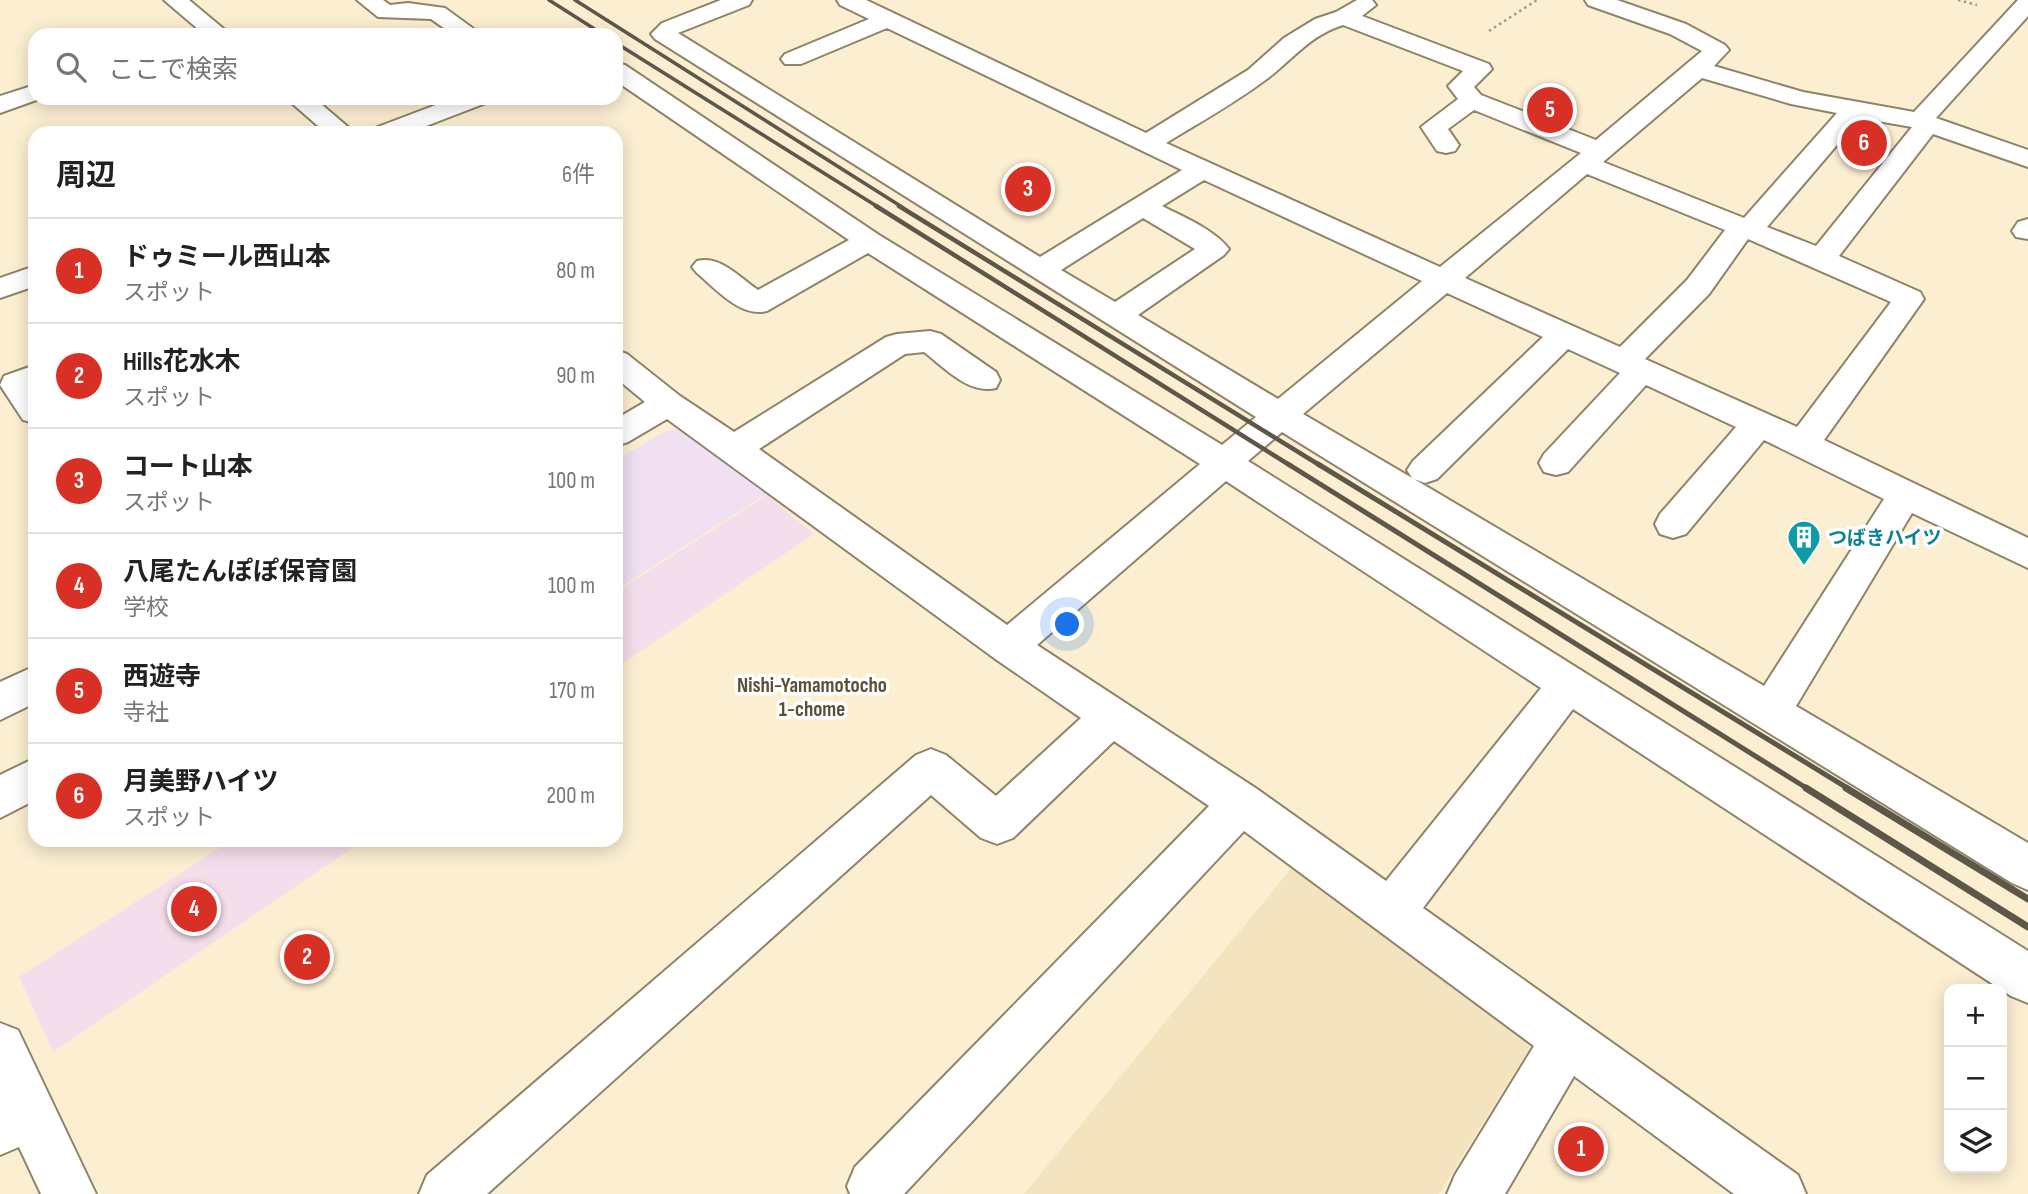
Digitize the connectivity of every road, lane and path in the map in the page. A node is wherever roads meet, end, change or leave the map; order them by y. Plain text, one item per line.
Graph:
1 (175, 0) edge
2 (368, 0) edge
3 (740, 0) edge
4 (848, 0) edge
5 (1374, 0) edge
6 (1537, 0) edge
7 (1596, 0) edge
8 (2028, 2) edge
9 (1344, 18) junction
10 (888, 19) junction
11 (202, 28) edge
12 (460, 28) edge
13 (1489, 31) dead end
14 (793, 59) dead end
15 (1698, 69) junction
16 (623, 75) edge
17 (28, 95) edge
18 (1472, 100) junction
19 (0, 105) edge
20 (307, 105) edge
21 (458, 105) edge
22 (1854, 109) junction
23 (1924, 122) junction
24 (333, 126) edge
25 (403, 126) edge
26 (1147, 144) junction
27 (1446, 145) dead end
28 (1593, 157) junction
29 (2028, 159) edge
30 (1202, 170) junction
31 (1142, 207) junction
32 (1746, 228) junction
33 (869, 241) junction
34 (1821, 259) junction
35 (708, 267) dead end
36 (1040, 270) junction
37 (28, 278) edge
38 (1444, 279) junction
39 (0, 289) edge
40 (1116, 316) junction
41 (1564, 335) junction
42 (1633, 366) junction
43 (623, 370) edge
44 (13, 378) edge
45 (984, 380) dead end
46 (28, 401) edge
47 (668, 404) junction
48 (1280, 415) junction
49 (1758, 424) junction
50 (623, 431) edge
51 (1803, 444) junction
52 (734, 449) junction
53 (1556, 463) dead end
54 (1223, 464) junction
55 (1425, 470) dead end
56 (1905, 494) junction
57 (1672, 524) dead end
58 (2028, 554) edge
59 (1008, 647) junction
60 (1568, 685) junction
61 (28, 687) edge
62 (0, 702) edge
63 (1770, 712) junction
64 (1112, 716) junction
65 (28, 782) edge
66 (0, 798) edge
67 (1241, 803) junction
68 (2028, 868) edge
69 (1391, 912) junction
70 (2028, 979) edge
71 (1567, 1039) junction
72 (0, 1048) edge
73 (14, 1119) edge
74 (874, 1186) dead end
75 (69, 1194) edge
76 (446, 1194) edge
77 (1474, 1194) edge
78 (1779, 1194) edge

1 - 11 street
2 - 12 street
3 - 36 street
4 - 10 street
5 - 9 street
6 - 13 path
7 - 15 street
8 - 23 street
9 - 18 street
9 - 26 street
10 - 14 street
10 - 26 street
15 - 22 street
15 - 28 street
16 - 33 street
17 - 19 street
18 - 27 street
18 - 28 street
20 - 24 street
21 - 25 street
22 - 23 street
22 - 32 street
23 - 29 street
23 - 34 street
26 - 30 street
28 - 32 street
28 - 38 street
30 - 31 street
30 - 38 street
31 - 36 street
31 - 40 street
32 - 34 street
32 - 42 street
33 - 35 street
33 - 54 street
34 - 51 street
36 - 40 street
37 - 39 street
38 - 41 street
38 - 48 street
40 - 48 street
41 - 42 street
41 - 55 street
42 - 49 street
42 - 53 street
43 - 47 street
44 - 46 street
45 - 52 street
47 - 50 street
47 - 52 street
48 - 54 street
48 - 63 street
49 - 51 street
49 - 57 street
51 - 56 street
52 - 59 street
54 - 59 street
54 - 60 street
56 - 58 street
56 - 63 street
59 - 64 street
60 - 69 street
60 - 70 street
61 - 62 street
63 - 68 street
64 - 67 street
64 - 76 street
65 - 66 street
67 - 69 street
67 - 74 street
69 - 71 street
71 - 77 street
71 - 78 street
72 - 73 street
73 - 75 street

